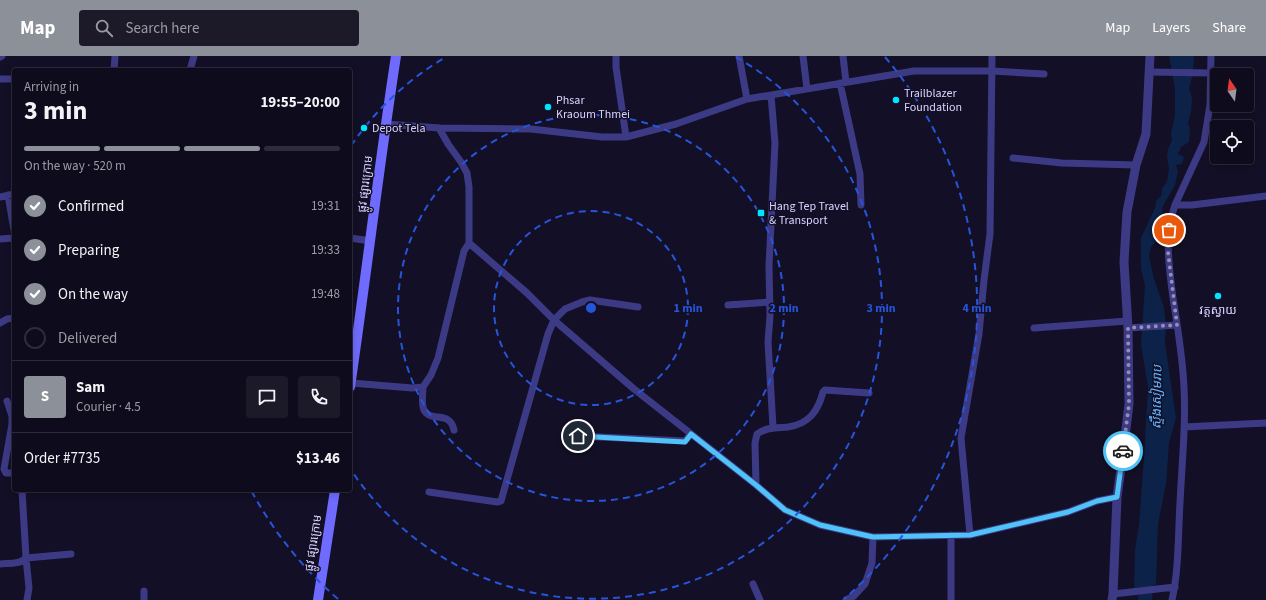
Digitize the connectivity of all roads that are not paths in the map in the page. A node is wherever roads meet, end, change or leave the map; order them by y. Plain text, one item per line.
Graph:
1 (115, 56) edge
2 (194, 56) edge
3 (396, 56) edge
4 (616, 56) edge
5 (739, 56) edge
6 (803, 56) edge
7 (843, 56) edge
8 (992, 56) edge
9 (1150, 56) edge
10 (1211, 56) edge
11 (114, 68) edge
12 (191, 68) edge
13 (1211, 68) edge
14 (992, 71) junction
15 (1149, 72) junction
16 (1044, 74) dead end
17 (1210, 74) edge
18 (12, 79) edge
19 (0, 80) edge
20 (843, 83) junction
21 (807, 89) junction
22 (771, 95) junction
23 (747, 99) junction
24 (1210, 105) edge
25 (386, 124) junction
26 (439, 128) junction
27 (626, 137) junction
28 (1013, 158) dead end
29 (1136, 165) junction
30 (11, 195) edge
31 (1266, 196) edge
32 (0, 197) edge
33 (861, 205) dead end
34 (1175, 205) junction
35 (12, 207) edge
36 (12, 238) edge
37 (352, 238) edge
38 (0, 239) edge
39 (371, 241) junction
40 (469, 243) junction
41 (770, 302) junction
42 (728, 305) dead end
43 (638, 307) dead end
44 (12, 318) edge
45 (554, 320) junction
46 (0, 323) edge
47 (1128, 325) junction
48 (1174, 325) junction
49 (1034, 328) dead end
50 (352, 371) edge
51 (352, 385) edge
52 (423, 387) junction
53 (869, 394) dead end
54 (7, 401) dead end
55 (12, 416) edge
56 (1266, 423) edge
57 (12, 424) edge
58 (772, 427) junction
59 (1184, 427) junction
60 (454, 430) dead end
61 (691, 434) junction
62 (578, 436) dead end
63 (12, 474) edge
64 (756, 485) junction
65 (22, 492) edge
66 (335, 492) edge
67 (429, 492) dead end
68 (1117, 497) junction
69 (951, 535) junction
70 (970, 535) junction
71 (873, 537) junction
72 (71, 554) dead end
73 (26, 558) junction
74 (0, 564) edge
75 (753, 584) dead end
76 (1172, 588) junction
77 (144, 591) dead end
78 (1113, 597) edge
79 (28, 600) edge
80 (144, 600) edge
81 (318, 600) edge
82 (760, 600) edge
83 (846, 600) edge
84 (950, 600) edge
85 (1172, 600) edge

1 - 11 street
2 - 12 street
3 - 25 main road, ផ្លូវ ផ្សារក្រោម
4 - 27 street
5 - 23 street
6 - 21 street
7 - 20 street
8 - 14 street
9 - 15 street
10 - 13 street
14 - 16 street
14 - 20 street
14 - 70 street
15 - 17 street
15 - 29 street
18 - 19 street
20 - 21 street
20 - 33 street
21 - 22 street
22 - 23 street
22 - 41 street
23 - 27 street
24 - 34 street
25 - 26 street
25 - 39 main road, ផ្លូវ ផ្សារក្រោម
26 - 27 street
26 - 40 street
28 - 29 street
29 - 47 street
30 - 32 street
30 - 35 street
31 - 34 street
34 - 48 street
36 - 38 street
37 - 39 street
39 - 50 main road, ផ្លូវ ផ្សារក្រោម
40 - 45 street
40 - 52 street
41 - 42 street
41 - 58 street
43 - 45 street
44 - 46 street
45 - 61 street
45 - 67 street
47 - 48 street
47 - 49 street
47 - 68 street
48 - 59 street
51 - 52 street
52 - 60 street
53 - 58 street
54 - 55 street
56 - 59 street
57 - 63 street
58 - 64 street
59 - 76 street
61 - 62 street
61 - 64 street
64 - 71 street
65 - 73 street
66 - 81 main road, ផ្លូវ ផ្សារក្រោម
68 - 70 street
68 - 78 street
69 - 70 street
69 - 71 street
69 - 84 street
71 - 83 street
72 - 73 street
73 - 74 street
73 - 79 street
75 - 82 street
76 - 78 street
76 - 85 street
77 - 80 street

